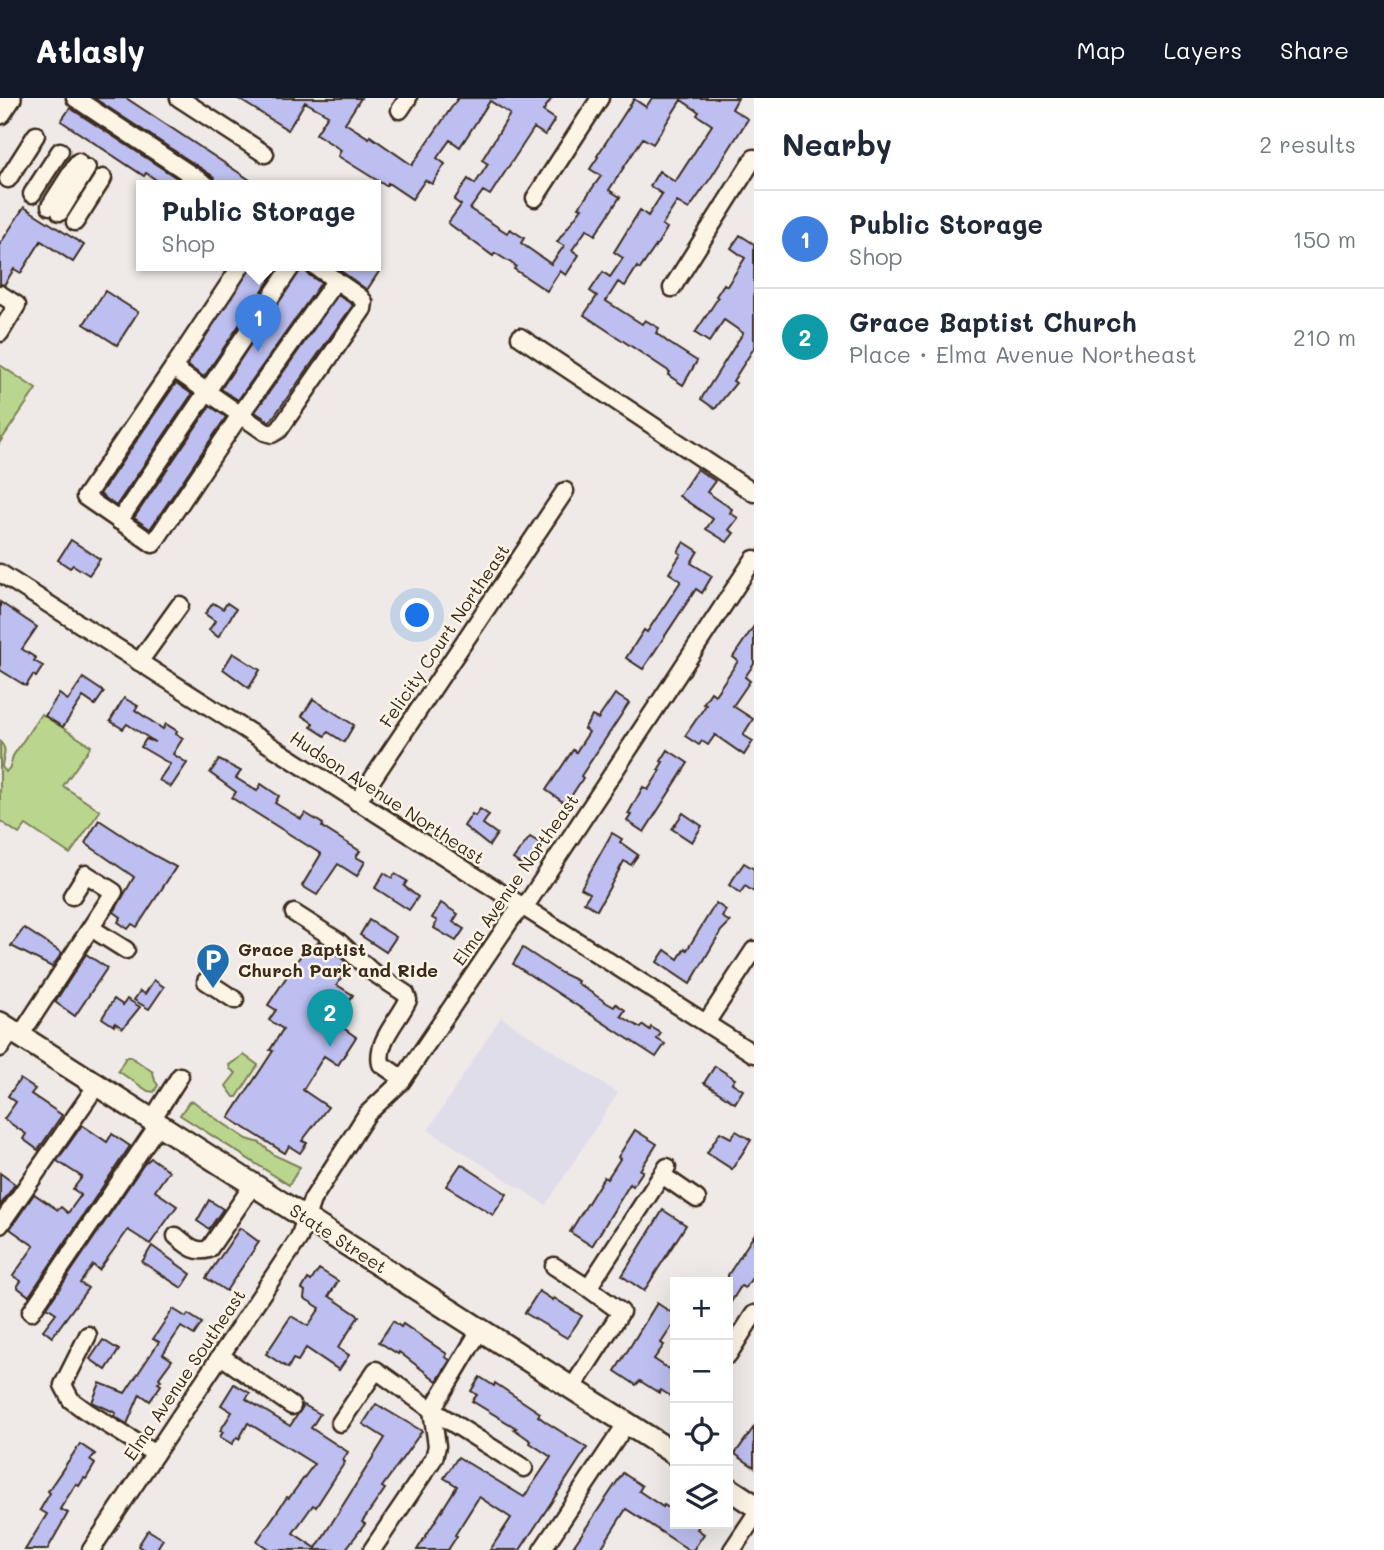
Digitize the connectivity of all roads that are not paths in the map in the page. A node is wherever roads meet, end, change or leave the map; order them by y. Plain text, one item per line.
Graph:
1 (10, 98) edge
2 (75, 98) edge
3 (179, 98) edge
4 (600, 98) edge
5 (0, 113) edge
6 (48, 143) joint
7 (265, 154) dead end
8 (754, 158) edge
9 (91, 170) joint
10 (199, 180) edge
11 (535, 198) dead end
12 (238, 271) edge
13 (289, 271) edge
14 (322, 271) edge
15 (336, 280) junction
16 (672, 288) dead end
17 (0, 294) edge
18 (0, 333) edge
19 (520, 337) dead end
20 (173, 368) junction
21 (205, 391) junction
22 (240, 415) junction
23 (565, 491) dead end
24 (754, 493) edge
25 (119, 521) junction
26 (754, 559) edge
27 (0, 573) edge
28 (180, 605) dead end
29 (139, 662) junction
30 (357, 802) junction
31 (72, 896) dead end
32 (522, 907) junction
33 (294, 913) dead end
34 (91, 928) junction
35 (126, 950) dead end
36 (754, 950) edge
37 (206, 981) dead end
38 (235, 1000) dead end
39 (706, 1023) junction
40 (8, 1035) edge
41 (754, 1054) edge
42 (180, 1076) dead end
43 (403, 1079) junction
44 (97, 1085) junction
45 (155, 1123) junction
46 (253, 1185) junction
47 (697, 1199) dead end
48 (306, 1218) junction
49 (0, 1225) edge
50 (176, 1236) dead end
51 (554, 1266) dead end
52 (588, 1288) junction
53 (31, 1312) dead end
54 (754, 1314) edge
55 (480, 1331) junction
56 (88, 1335) dead end
57 (733, 1347) edge
58 (221, 1356) junction
59 (572, 1388) junction
60 (292, 1406) dead end
61 (432, 1410) junction
62 (340, 1423) dead end
63 (626, 1424) junction
64 (670, 1446) edge
65 (155, 1454) junction
66 (524, 1468) dead end
67 (733, 1491) edge
68 (754, 1505) edge
69 (754, 1517) edge
70 (91, 1550) edge
71 (372, 1550) edge
72 (542, 1550) edge
73 (732, 1550) edge

1 - 5 main road
2 - 10 street
3 - 7 street
4 - 11 street
6 - 6 street
8 - 16 street
9 - 9 street
12 - 20 street
13 - 21 street
14 - 15 street
15 - 22 street
15 - 22 street
17 - 18 street
19 - 24 street
20 - 21 street
20 - 25 street
21 - 22 street
21 - 25 street
22 - 25 street
23 - 30 street, Felicity Court Northeast
26 - 32 street, Elma Avenue Northeast
27 - 29 street, Hudson Avenue Northeast
28 - 29 street
29 - 30 street, Hudson Avenue Northeast
30 - 32 street, Hudson Avenue Northeast
31 - 34 street
32 - 39 street, Hudson Avenue Northeast
32 - 43 street, Elma Avenue Northeast
33 - 43 street
34 - 35 street
34 - 40 street
36 - 39 street
37 - 38 street
39 - 41 street, Hudson Avenue Northeast
40 - 44 main road, State Street
42 - 45 street
43 - 48 street, Elma Avenue Northeast
44 - 45 main road, State Street
44 - 49 street
45 - 46 main road, State Street
45 - 53 street
46 - 48 main road, State Street
46 - 50 street
47 - 52 street
48 - 55 main road, State Street
48 - 58 street, Elma Avenue Southeast
51 - 52 street
52 - 59 street
54 - 57 street
55 - 59 main road, State Street
55 - 61 street
56 - 65 street
58 - 60 street
58 - 65 street, Elma Avenue Southeast
59 - 63 main road, State Street
61 - 62 street
61 - 66 street
61 - 71 street
63 - 64 main road, State Street
63 - 72 street
65 - 70 street, Elma Avenue Southeast
67 - 68 main road
69 - 73 street

